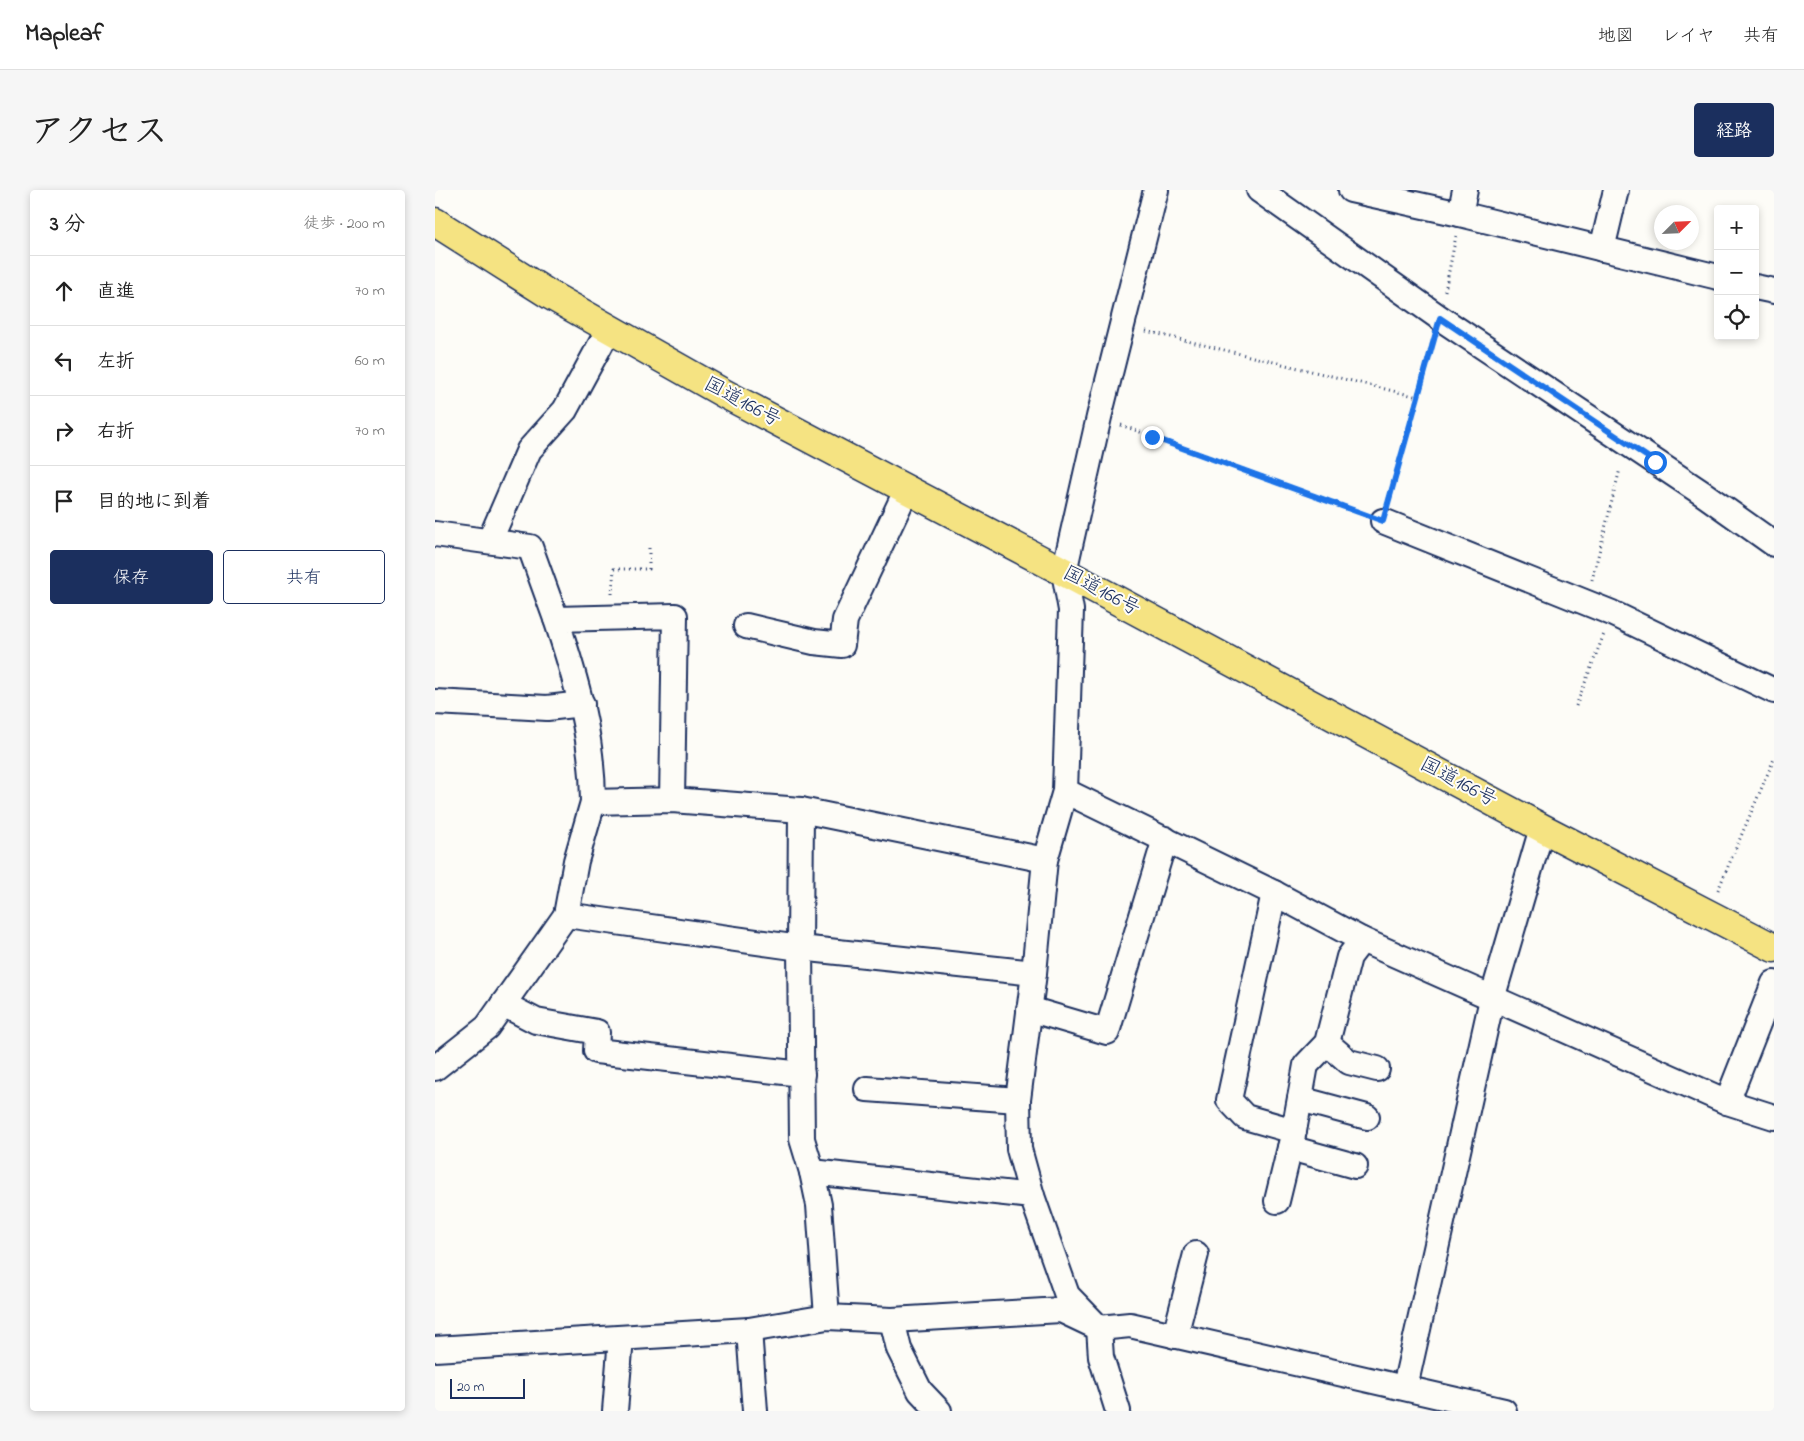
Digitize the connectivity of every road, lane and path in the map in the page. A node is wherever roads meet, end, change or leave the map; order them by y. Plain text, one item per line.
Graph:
1 (1156, 190) edge
2 (1259, 190) edge
3 (1351, 190) edge
4 (1465, 190) edge
5 (1615, 190) edge
6 (1381, 193) edge
7 (1460, 214) junction
8 (435, 222) edge
9 (1602, 249) junction
10 (1714, 276) edge
11 (1759, 287) edge
12 (1774, 291) edge
13 (1440, 318) junction
14 (1122, 324) junction
15 (609, 328) junction
16 (1418, 397) junction
17 (1099, 417) junction
18 (1620, 470) dead end
19 (907, 490) junction
20 (1383, 521) junction
21 (435, 534) edge
22 (490, 540) junction
23 (649, 544) dead end
24 (1774, 544) edge
25 (1064, 572) junction
26 (1587, 603) junction
27 (1612, 613) junction
28 (611, 618) junction
29 (556, 619) junction
30 (746, 626) dead end
31 (1774, 691) edge
32 (435, 702) edge
33 (582, 704) junction
34 (1576, 706) dead end
35 (1774, 759) edge
36 (1065, 791) junction
37 (672, 800) junction
38 (593, 802) junction
39 (801, 810) junction
40 (1542, 828) junction
41 (1165, 839) junction
42 (1045, 860) junction
43 (1274, 893) junction
44 (1708, 914) junction
45 (566, 915) junction
46 (1362, 940) junction
47 (800, 948) junction
48 (1774, 948) edge
49 (1034, 973) junction
50 (1774, 983) edge
51 (1492, 999) junction
52 (503, 1004) junction
53 (1029, 1009) junction
54 (1327, 1043) junction
55 (435, 1068) edge
56 (1377, 1069) dead end
57 (802, 1074) junction
58 (867, 1089) dead end
59 (1300, 1099) junction
60 (1018, 1100) junction
61 (1727, 1102) junction
62 (1367, 1117) dead end
63 (1774, 1117) edge
64 (1292, 1140) junction
65 (1355, 1166) dead end
66 (812, 1172) junction
67 (1032, 1196) junction
68 (1277, 1201) dead end
69 (1196, 1254) dead end
70 (827, 1317) junction
71 (892, 1320) junction
72 (1099, 1328) junction
73 (749, 1330) junction
74 (1175, 1336) junction
75 (621, 1338) junction
76 (435, 1350) edge
77 (1405, 1387) junction
78 (1496, 1410) edge
79 (615, 1411) edge
80 (755, 1411) edge
81 (939, 1411) edge
82 (1117, 1411) edge

1 - 14 street
2 - 13 street
3 - 6 street
4 - 7 street
5 - 9 street
6 - 7 street
7 - 9 street
7 - 13 path
8 - 15 highway, 国道166号
9 - 10 street
11 - 12 street
13 - 16 path
13 - 24 street
14 - 16 path
14 - 17 street
15 - 19 highway, 国道166号
15 - 22 street
16 - 20 path
17 - 20 path
17 - 25 street
18 - 26 path
19 - 25 highway, 国道166号
19 - 30 street
20 - 26 street
21 - 22 street
22 - 29 street
23 - 28 path
25 - 36 street
25 - 40 highway, 国道166号
26 - 27 street
27 - 31 street
27 - 34 path
28 - 29 street
28 - 37 street
29 - 33 street
32 - 33 street
33 - 38 street
35 - 44 path
36 - 41 street
36 - 42 street
37 - 38 street
37 - 39 street
38 - 45 street
39 - 42 street
39 - 47 street
40 - 44 highway, 国道166号
40 - 51 street
41 - 43 street
41 - 53 street
42 - 49 street
43 - 46 street
43 - 64 street
44 - 48 highway, 国道166号
45 - 47 street
45 - 52 street
46 - 51 street
46 - 54 street
47 - 49 street
47 - 57 street
49 - 53 street
50 - 61 street
51 - 61 street
51 - 77 street
52 - 55 street
52 - 57 street
53 - 60 street
54 - 56 street
54 - 59 street
57 - 66 street
58 - 60 street
59 - 62 street
59 - 64 street
60 - 67 street
61 - 63 street
64 - 65 street
64 - 68 street
66 - 67 street
66 - 70 street
67 - 72 street
69 - 74 street
70 - 71 street
70 - 73 street
71 - 72 street
71 - 81 street
72 - 74 street
72 - 82 street
73 - 75 street
73 - 80 street
74 - 77 street
75 - 76 street
75 - 79 street
77 - 78 street

